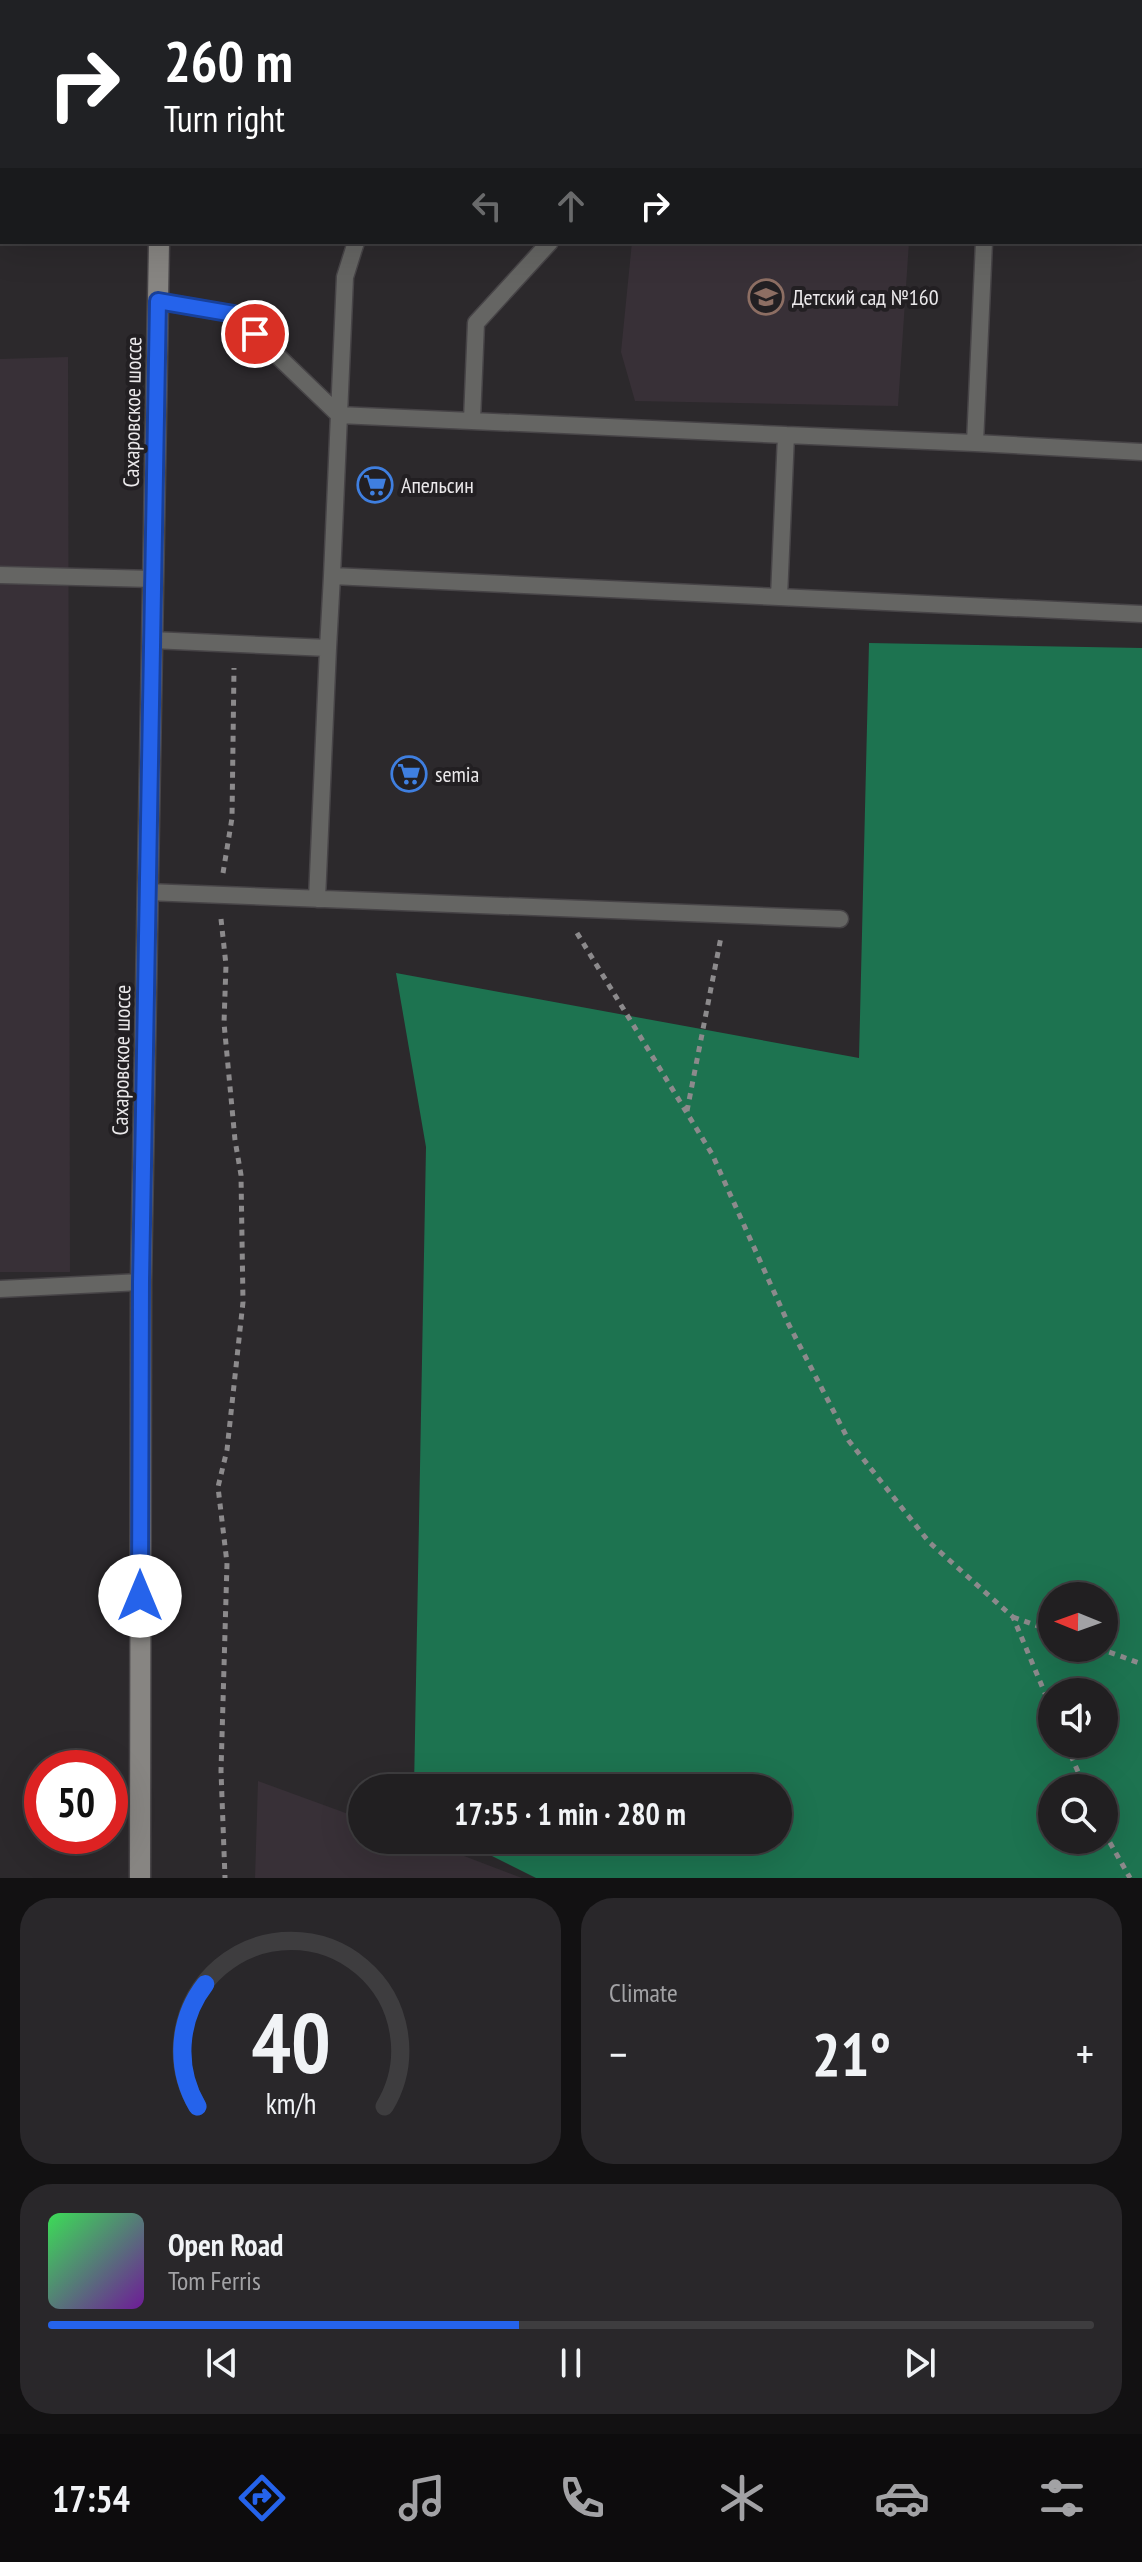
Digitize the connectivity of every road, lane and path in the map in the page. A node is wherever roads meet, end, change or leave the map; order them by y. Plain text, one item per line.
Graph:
1 (159, 244) edge
2 (355, 244) edge
3 (548, 244) edge
4 (984, 244) edge
5 (158, 301) junction
6 (339, 415) junction
7 (472, 420) junction
8 (786, 435) junction
9 (975, 443) junction
10 (1142, 452) edge
11 (0, 575) edge
12 (332, 576) junction
13 (153, 579) junction
14 (779, 597) junction
15 (1142, 614) edge
16 (152, 640) junction
17 (235, 643) junction
18 (328, 648) junction
19 (147, 892) junction
20 (219, 895) junction
21 (317, 899) junction
22 (562, 908) junction
23 (725, 914) junction
24 (840, 919) dead end
25 (687, 1112) junction
26 (141, 1282) junction
27 (0, 1289) edge
28 (1013, 1617) junction
29 (1038, 1626) edge
30 (1118, 1655) edge
31 (1142, 1664) edge
32 (1039, 1678) edge
33 (1116, 1854) edge
34 (140, 1878) edge
35 (225, 1878) edge
36 (1130, 1878) edge

1 - 5 main road, Сахаровское шоссе
2 - 6 lane
3 - 7 lane
4 - 9 lane
5 - 6 lane
5 - 13 main road, Сахаровское шоссе
6 - 7 lane
6 - 12 lane
7 - 8 lane
8 - 9 lane
8 - 14 lane
9 - 10 lane
11 - 13 lane
12 - 14 lane
12 - 18 lane
13 - 16 main road, Сахаровское шоссе
14 - 15 lane
16 - 17 lane
16 - 19 main road, Сахаровское шоссе
17 - 18 lane
17 - 20 path
18 - 21 lane
19 - 20 lane
19 - 26 main road, Сахаровское шоссе
20 - 21 lane
20 - 35 path
21 - 22 lane
22 - 23 lane
22 - 25 path
23 - 24 lane
23 - 25 path
25 - 28 path
26 - 27 lane
26 - 34 main road, Сахаровское шоссе
28 - 29 path
28 - 32 path
30 - 31 path
33 - 36 path

